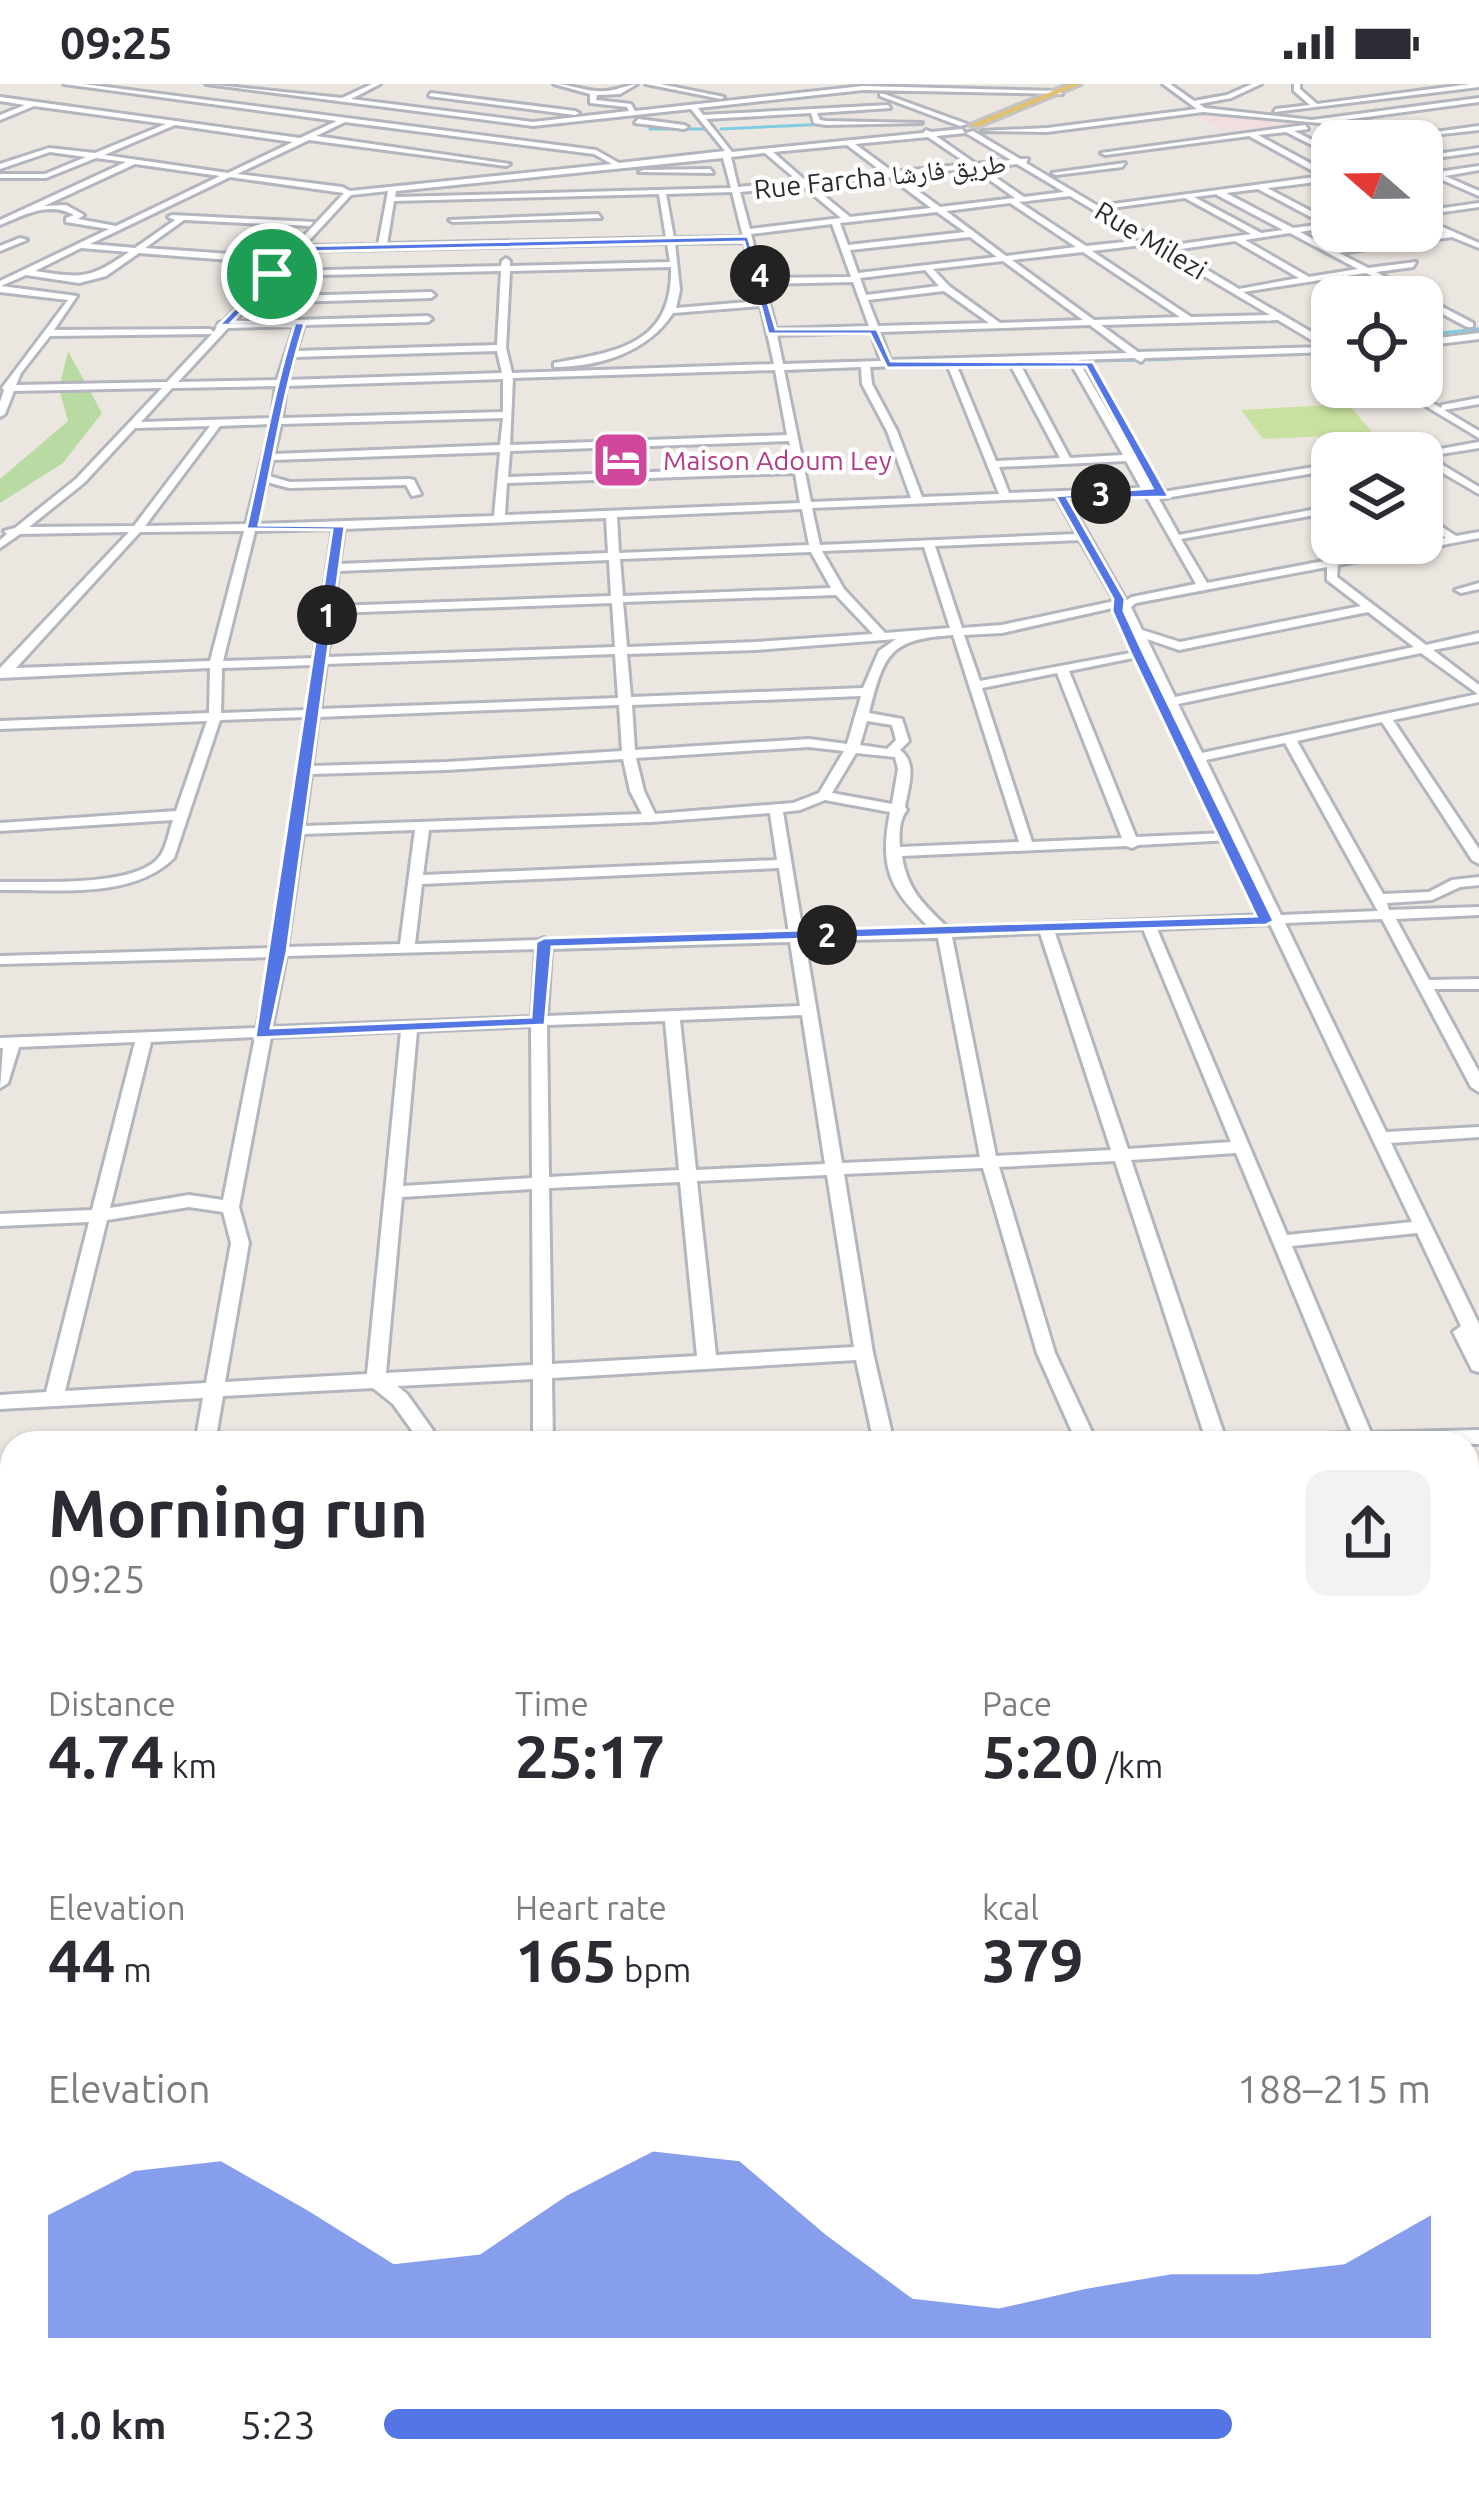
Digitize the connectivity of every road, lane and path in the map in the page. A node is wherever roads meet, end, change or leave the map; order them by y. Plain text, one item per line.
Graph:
1 (209, 84) edge
2 (265, 84) edge
3 (376, 84) edge
4 (451, 84) edge
5 (561, 84) edge
6 (634, 84) edge
7 (650, 84) edge
8 (785, 84) edge
9 (965, 84) edge
10 (1007, 84) edge
11 (1079, 84) edge
12 (1258, 84) edge
13 (1297, 84) edge
14 (1418, 84) edge
15 (80, 85) edge
16 (1172, 85) edge
17 (1458, 85) edge
18 (1479, 85) edge
19 (858, 86) edge
20 (321, 87) dead end
21 (65, 88) edge
22 (794, 88) edge
23 (252, 89) junction
24 (578, 89) junction
25 (1364, 89) dead end
26 (933, 91) junction
27 (949, 91) junction
28 (1435, 91) junction
29 (594, 93) junction
30 (1055, 93) junction
31 (431, 95) junction
32 (651, 95) dead end
33 (302, 96) junction
34 (49, 97) dead end
35 (1229, 97) junction
36 (1381, 98) junction
37 (0, 99) edge
38 (344, 100) junction
39 (737, 101) junction
40 (1479, 101) edge
41 (886, 102) junction
42 (1463, 102) junction
43 (34, 103) junction
44 (220, 103) junction
45 (1192, 103) junction
46 (379, 105) junction
47 (527, 106) junction
48 (1316, 106) junction
49 (693, 107) junction
50 (402, 108) junction
51 (1020, 109) junction
52 (630, 110) junction
53 (1405, 110) junction
54 (1273, 111) junction
55 (814, 113) junction
56 (1261, 113) junction
57 (1200, 115) junction
58 (611, 117) junction
59 (703, 117) junction
60 (0, 118) edge
61 (1424, 118) dead end
62 (1131, 119) junction
63 (344, 120) junction
64 (1314, 120) edge
65 (1329, 120) edge
66 (947, 122) junction
67 (176, 123) junction
68 (896, 123) junction
69 (1309, 126) dead end
70 (684, 127) dead end
71 (1213, 128) dead end
72 (1479, 128) edge
73 (972, 129) junction
74 (1286, 129) junction
75 (926, 132) junction
76 (903, 133) junction
77 (1443, 133) edge
78 (1250, 134) junction
79 (755, 136) dead end
80 (1231, 137) junction
81 (303, 139) junction
82 (846, 141) junction
83 (1311, 141) edge
84 (1161, 146) junction
85 (765, 148) junction
86 (1479, 150) edge
87 (1311, 151) edge
88 (729, 152) junction
89 (1286, 153) junction
90 (1105, 154) dead end
91 (100, 155) junction
92 (1443, 155) edge
93 (137, 160) junction
94 (1020, 160) junction
95 (616, 163) junction
96 (506, 164) dead end
97 (1122, 165) dead end
98 (1311, 166) edge
99 (977, 167) junction
100 (1479, 168) edge
101 (594, 170) junction
102 (0, 171) edge
103 (710, 171) dead end
104 (232, 173) junction
105 (1056, 173) junction
106 (1443, 174) edge
107 (895, 176) junction
108 (1443, 178) edge
109 (454, 180) junction
110 (1311, 180) edge
111 (808, 185) junction
112 (1260, 187) junction
113 (736, 190) junction
114 (348, 191) junction
115 (662, 192) junction
116 (1220, 192) junction
117 (392, 193) junction
118 (596, 193) junction
119 (1074, 193) junction
120 (1479, 194) edge
121 (1188, 196) junction
122 (456, 197) junction
123 (1017, 200) junction
124 (1443, 206) edge
125 (1107, 207) junction
126 (262, 208) dead end
127 (1479, 208) edge
128 (32, 209) junction
129 (938, 209) junction
130 (1449, 209) junction
131 (1443, 211) edge
132 (146, 213) junction
133 (1311, 214) edge
134 (598, 216) junction
135 (228, 217) junction
136 (181, 219) junction
137 (1119, 219) junction
138 (454, 220) junction
139 (842, 220) junction
140 (0, 223) edge
141 (310, 224) junction
142 (116, 228) junction
143 (1311, 228) edge
144 (1443, 228) edge
145 (1291, 231) junction
146 (974, 234) junction
147 (1453, 234) junction
148 (747, 235) junction
149 (1443, 235) edge
150 (1258, 236) junction
151 (1237, 238) junction
152 (671, 239) junction
153 (23, 240) dead end
154 (1311, 240) edge
155 (600, 241) junction
156 (1152, 241) junction
157 (509, 244) junction
158 (452, 245) junction
159 (81, 246) junction
160 (1479, 246) edge
161 (382, 248) junction
162 (846, 248) junction
163 (0, 249) edge
164 (1084, 249) junction
165 (1169, 249) junction
166 (290, 251) junction
167 (136, 252) junction
168 (1336, 252) edge
169 (1006, 259) junction
170 (675, 264) junction
171 (1413, 264) dead end
172 (505, 268) junction
173 (927, 268) junction
174 (1368, 270) junction
175 (433, 271) junction
176 (26, 272) junction
177 (272, 274) junction
178 (1379, 276) edge
179 (855, 278) junction
180 (1307, 279) junction
181 (761, 281) junction
182 (0, 286) edge
183 (946, 288) junction
184 (1243, 289) junction
185 (431, 295) junction
186 (864, 298) junction
187 (248, 300) junction
188 (765, 303) junction
189 (1443, 310) edge
190 (674, 311) junction
191 (1281, 317) junction
192 (428, 320) junction
193 (1190, 320) junction
194 (300, 323) junction
195 (1092, 324) junction
196 (1470, 325) dead end
197 (999, 326) junction
198 (217, 328) junction
199 (874, 331) junction
200 (772, 332) junction
201 (50, 333) junction
202 (1311, 334) edge
203 (1311, 335) edge
204 (1479, 336) edge
205 (1455, 340) junction
206 (1443, 341) edge
207 (501, 348) junction
208 (1311, 349) edge
209 (425, 351) junction
210 (1479, 353) edge
211 (289, 354) junction
212 (1142, 359) junction
213 (1081, 361) junction
214 (887, 364) junction
215 (952, 365) junction
216 (1016, 365) junction
217 (865, 368) junction
218 (779, 370) junction
219 (0, 371) edge
220 (16, 373) junction
221 (507, 376) junction
222 (281, 386) junction
223 (7, 388) junction
224 (161, 390) junction
225 (1479, 401) edge
226 (1445, 407) joint
227 (1438, 408) edge
228 (0, 414) edge
229 (508, 415) junction
230 (277, 422) junction
231 (217, 423) junction
232 (134, 425) junction
233 (1479, 430) edge
234 (792, 438) junction
235 (1479, 445) edge
236 (505, 448) junction
237 (1443, 452) edge
238 (266, 457) junction
239 (1131, 458) junction
240 (1066, 460) junction
241 (992, 464) junction
242 (1443, 469) edge
243 (800, 470) junction
244 (1311, 470) edge
245 (262, 477) junction
246 (570, 478) junction
247 (501, 480) junction
248 (1479, 491) edge
249 (416, 494) dead end
250 (1156, 494) junction
251 (1061, 496) junction
252 (1006, 498) junction
253 (918, 501) junction
254 (808, 507) junction
255 (1311, 513) edge
256 (611, 514) junction
257 (572, 516) junction
258 (499, 519) junction
259 (339, 526) junction
260 (252, 529) junction
261 (1443, 530) edge
262 (135, 532) junction
263 (1479, 532) edge
264 (6, 536) edge
265 (1184, 536) junction
266 (1082, 537) junction
267 (1455, 537) junction
268 (1443, 538) edge
269 (1443, 539) edge
270 (929, 544) junction
271 (815, 549) junction
272 (1479, 554) edge
273 (613, 558) junction
274 (1311, 563) edge
275 (1321, 564) edge
276 (1332, 564) edge
277 (333, 568) junction
278 (1206, 584) junction
279 (1479, 586) edge
280 (1461, 590) dead end
281 (839, 591) junction
282 (616, 600) junction
283 (1118, 602) junction
284 (1370, 608) junction
285 (327, 610) junction
286 (960, 631) junction
287 (1135, 631) junction
288 (913, 634) junction
289 (883, 637) junction
290 (1479, 637) edge
291 (621, 649) junction
292 (1423, 649) junction
293 (1138, 654) junction
294 (321, 659) junction
295 (216, 664) junction
296 (1063, 672) junction
297 (2, 674) edge
298 (978, 685) junction
299 (868, 692) junction
300 (1479, 694) edge
301 (626, 701) junction
302 (1170, 702) junction
303 (215, 716) junction
304 (312, 716) junction
305 (862, 716) junction
306 (1387, 719) junction
307 (0, 725) edge
308 (1290, 740) junction
309 (853, 747) junction
310 (892, 751) junction
311 (629, 755) junction
312 (1197, 758) junction
313 (305, 770) junction
314 (824, 796) junction
315 (776, 808) junction
316 (900, 810) junction
317 (182, 815) junction
318 (651, 818) junction
319 (423, 824) junction
320 (0, 827) edge
321 (297, 830) junction
322 (1471, 836) edge
323 (1226, 837) junction
324 (1132, 844) junction
325 (1027, 846) junction
326 (892, 852) junction
327 (1479, 860) edge
328 (784, 864) junction
329 (416, 880) junction
330 (1479, 881) edge
331 (0, 886) edge
332 (1382, 907) junction
333 (1479, 909) edge
334 (1265, 917) junction
335 (1148, 924) junction
336 (1046, 928) junction
337 (944, 933) junction
338 (796, 935) junction
339 (544, 942) junction
340 (407, 946) junction
341 (279, 952) junction
342 (0, 960) edge
343 (1479, 984) edge
344 (1422, 985) junction
345 (807, 1010) junction
346 (672, 1016) junction
347 (539, 1022) junction
348 (409, 1028) junction
349 (261, 1034) junction
350 (144, 1037) junction
351 (6, 1043) edge
352 (1470, 1056) edge
353 (0, 1083) edge
354 (1479, 1087) edge
355 (1479, 1132) edge
356 (1379, 1138) junction
357 (1243, 1147) junction
358 (1123, 1156) junction
359 (989, 1160) junction
360 (833, 1172) junction
361 (691, 1177) junction
362 (540, 1181) junction
363 (392, 1192) junction
364 (230, 1207) junction
365 (102, 1215) junction
366 (0, 1220) edge
367 (1413, 1228) junction
368 (1284, 1241) junction
369 (1479, 1342) edge
370 (864, 1353) junction
371 (707, 1361) junction
372 (1479, 1366) edge
373 (542, 1370) junction
374 (376, 1380) junction
375 (212, 1392) junction
376 (52, 1401) junction
377 (0, 1402) edge
378 (207, 1431) edge
379 (423, 1431) edge
380 (542, 1431) edge
381 (881, 1431) edge
382 (1082, 1431) edge
383 (1213, 1431) edge
384 (1361, 1431) edge

1 - 23 street
2 - 23 street
3 - 38 street
4 - 31 street
5 - 24 street
6 - 29 street
7 - 39 street
8 - 22 street
9 - 27 street
10 - 30 street
11 - 30 main road
12 - 35 street
13 - 48 street
14 - 28 street
15 - 21 street
15 - 44 street
16 - 45 street
17 - 18 street
17 - 28 street
17 - 40 street
19 - 22 street
19 - 26 street
19 - 41 street
19 - 73 street
20 - 33 street
22 - 39 street
22 - 41 street
23 - 33 street
23 - 44 street
24 - 29 street
24 - 47 street
25 - 36 street
26 - 27 street
26 - 51 street
27 - 30 street
28 - 36 street
28 - 42 street
29 - 52 street
30 - 51 main road
30 - 73 main road
31 - 47 street
31 - 50 street
32 - 52 street
33 - 38 street
34 - 43 street
35 - 45 street
35 - 54 street
36 - 48 street
36 - 53 street
37 - 43 street
38 - 46 street
39 - 49 street
40 - 42 street
41 - 55 street
41 - 66 street
41 - 68 street
42 - 53 street
43 - 60 street
43 - 67 street
44 - 63 street
44 - 67 street
45 - 57 street
46 - 50 street
46 - 63 street
47 - 58 street
48 - 54 street
49 - 52 street
49 - 59 street
50 - 58 street
51 - 73 main road
52 - 58 street
53 - 61 street
53 - 65 street
54 - 56 street
55 - 59 street
55 - 68 street
56 - 57 street
56 - 64 street
57 - 62 street
58 - 70 street
59 - 88 street
62 - 73 street
62 - 84 street
63 - 81 street
63 - 95 street
66 - 68 street
66 - 73 street
67 - 81 street
67 - 91 street
68 - 76 street
69 - 74 street
71 - 80 street
72 - 77 street
73 - 75 street
73 - 76 street
73 - 94 street, Rue Milezi
74 - 78 street
74 - 83 street
75 - 82 street
75 - 99 street
76 - 85 street
78 - 80 street
78 - 89 street
79 - 85 street
80 - 84 street
81 - 96 street
81 - 104 street
82 - 85 street
82 - 107 street
84 - 90 street
85 - 88 street
85 - 111 street
86 - 92 street
87 - 89 street
88 - 95 street
88 - 101 street
88 - 113 street
89 - 98 street
91 - 93 street
91 - 102 street
91 - 102 street
93 - 104 street
93 - 128 street
94 - 99 street, Rue Farcha طريق فارشا
94 - 105 street
94 - 119 street, Rue Milezi
95 - 109 street
97 - 105 street
99 - 107 street, Rue Farcha طريق فارشا
99 - 123 street
100 - 106 street
101 - 103 street
101 - 109 street
101 - 118 street
104 - 114 street
104 - 132 street
105 - 125 street
107 - 111 street, Rue Farcha طريق فارشا
107 - 129 street
108 - 120 street
109 - 114 street
109 - 117 street
109 - 122 street
110 - 112 street
111 - 113 street, Rue Farcha طريق فارشا
111 - 139 street
112 - 116 street
112 - 133 street
113 - 115 street, Rue Farcha طريق فارشا
113 - 148 street
114 - 117 street
114 - 141 street
114 - 166 street
115 - 118 street, Rue Farcha طريق فارشا
115 - 152 street
116 - 121 street
116 - 145 street
117 - 122 street, Rue Farcha طريق فارشا
117 - 161 street
118 - 122 street, Rue Farcha طريق فارشا
118 - 134 street
119 - 123 street
119 - 125 street, Rue Milezi
119 - 137 street, Rue Milezi
121 - 125 street
121 - 150 street
122 - 138 street
123 - 129 street
123 - 164 street
124 - 130 street
125 - 137 street, Rue Milezi
126 - 135 street
127 - 130 street
128 - 140 street
128 - 142 street
129 - 139 street
129 - 146 street
130 - 131 street
132 - 136 street
132 - 142 street
134 - 138 street
134 - 155 street
135 - 136 street
135 - 141 street
136 - 167 street
137 - 156 street, Rue Milezi
137 - 165 street, Rue Milezi
138 - 158 street
139 - 148 street
139 - 162 street
141 - 166 street
142 - 159 street
143 - 145 street
144 - 147 street
145 - 150 street
145 - 154 street
146 - 162 street
146 - 169 street
147 - 149 street
147 - 160 street
148 - 152 street
148 - 181 street
150 - 151 street
151 - 165 street
151 - 180 street
152 - 155 street
152 - 170 street
153 - 163 street
155 - 157 street
156 - 164 street
156 - 165 street, Rue Milezi
157 - 158 street
157 - 172 street
158 - 161 street
159 - 167 street
159 - 176 street
161 - 166 street
162 - 179 street
164 - 169 street
164 - 193 street
165 - 184 street, Rue Milezi
165 - 191 street, Rue Milezi
166 - 167 street
166 - 177 street
166 - 198 street
167 - 176 street
168 - 174 street
169 - 173 street
169 - 195 street
170 - 172 street
170 - 190 street
171 - 174 street
172 - 175 street
172 - 207 street
173 - 179 street
173 - 183 street
174 - 178 street
174 - 180 street
175 - 177 street
175 - 185 street
176 - 182 street
177 - 187 street
179 - 181 street
179 - 186 street
180 - 184 street
181 - 188 street
182 - 201 street
183 - 186 street
183 - 197 street
184 - 202 street, Rue Milezi
185 - 187 street
185 - 192 street
186 - 199 street
187 - 198 street
188 - 190 street
188 - 200 street
189 - 196 street
190 - 221 street
191 - 193 street
191 - 203 street, Rue Milezi
192 - 194 street
192 - 209 street
193 - 195 street
194 - 198 street
194 - 211 street
195 - 197 street
195 - 212 street
197 - 199 street
198 - 201 street
198 - 224 street
199 - 200 street
199 - 214 street
200 - 218 street
201 - 220 street
204 - 205 street
205 - 206 street
205 - 210 street
207 - 209 street
207 - 221 street
208 - 212 street
209 - 211 street
211 - 222 street
212 - 213 street
213 - 215 street
213 - 216 street
213 - 239 street
213 - 250 street
214 - 215 street
214 - 217 street
215 - 216 street
215 - 217 street
215 - 241 street
216 - 240 street
217 - 218 street
217 - 253 street
218 - 221 street
218 - 234 street
219 - 220 street
220 - 223 street
221 - 222 street
221 - 229 street
222 - 224 street
222 - 230 street
223 - 224 street
223 - 228 street
224 - 232 street
224 - 264 street
225 - 226 street
226 - 233 street
227 - 233 street
229 - 230 street
229 - 236 street
230 - 231 street
230 - 238 street
231 - 232 street
231 - 262 street
232 - 264 street
234 - 236 street
234 - 243 street
235 - 237 street
236 - 238 street
236 - 247 street
238 - 245 street
239 - 240 street
239 - 250 street
240 - 241 street
241 - 252 street
242 - 248 street
243 - 246 street
243 - 254 street
244 - 250 street
245 - 249 street
245 - 260 street
246 - 247 street
246 - 257 street
247 - 258 street
250 - 251 street
250 - 265 street
250 - 278 street
251 - 252 street
251 - 266 street
252 - 253 street
253 - 254 street
254 - 256 street
254 - 271 street
255 - 265 street
256 - 257 street
256 - 273 street
257 - 258 street
258 - 259 street
259 - 260 street
259 - 277 street
260 - 262 street
260 - 295 street
261 - 267 street
262 - 264 street
262 - 297 street
263 - 267 street
265 - 278 street
266 - 270 street
266 - 283 street
267 - 268 street
267 - 269 street
267 - 272 street
270 - 271 street
270 - 286 street
271 - 273 street
271 - 281 street
273 - 277 street
273 - 282 street
274 - 278 street
275 - 278 street
276 - 284 street
277 - 285 street
278 - 283 street
278 - 287 street
279 - 280 street
281 - 282 street
281 - 289 street
282 - 285 street
282 - 291 street
283 - 286 street
283 - 293 street
284 - 287 street
284 - 292 street
285 - 294 street
286 - 288 street
286 - 298 street
287 - 302 street
288 - 289 street
288 - 299 street
289 - 291 street
290 - 292 street
291 - 294 street
291 - 301 street
292 - 300 street
292 - 302 street
293 - 296 street
293 - 323 street
294 - 295 street
294 - 304 street
295 - 297 street
295 - 303 street
296 - 298 street
296 - 324 street
298 - 325 street
299 - 301 street
299 - 305 street
300 - 306 street
301 - 304 street
301 - 311 street
302 - 312 street
303 - 304 street
303 - 307 street
303 - 317 street
304 - 313 street
305 - 309 street
305 - 310 street
306 - 308 street
306 - 322 street
308 - 312 street
308 - 332 street
309 - 310 street
309 - 311 street
309 - 314 street
310 - 316 street
311 - 313 street
311 - 318 street
312 - 334 street
313 - 321 street
314 - 315 street
314 - 316 street
315 - 318 street
315 - 328 street
316 - 326 street
317 - 320 street
317 - 331 street
318 - 319 street
319 - 321 street
319 - 329 street
321 - 341 street
322 - 327 street
323 - 324 street
323 - 334 street
324 - 325 street
325 - 326 street
326 - 337 street
328 - 329 street
328 - 338 street
329 - 340 street
330 - 332 street
332 - 333 street
332 - 334 street
332 - 344 street
334 - 335 street
334 - 356 street
334 - 367 street
335 - 336 street
335 - 357 street
336 - 337 street
336 - 358 street
337 - 338 street
337 - 359 street
338 - 339 street
338 - 345 street
339 - 340 street
339 - 347 street
340 - 341 street
341 - 342 street
341 - 349 street
343 - 344 street
344 - 352 street
345 - 346 street
345 - 360 street
346 - 347 street
346 - 361 street
347 - 348 street
347 - 362 street
348 - 349 street
348 - 363 street
349 - 350 street
349 - 364 street
350 - 351 street
350 - 365 street
351 - 353 street
352 - 354 street
355 - 356 street
356 - 369 street
357 - 358 street
357 - 368 street
358 - 359 street
358 - 383 street
359 - 360 street
359 - 382 street
360 - 361 street
360 - 370 street
361 - 362 street
361 - 371 street
362 - 363 street
362 - 373 street
363 - 374 street
364 - 365 street
364 - 375 street
365 - 366 street
365 - 376 street
367 - 368 street
367 - 372 street
368 - 384 street
370 - 371 street
370 - 381 street
371 - 373 street
373 - 374 street
373 - 380 street
374 - 375 street
374 - 379 street
375 - 376 street
375 - 378 street
376 - 377 street

